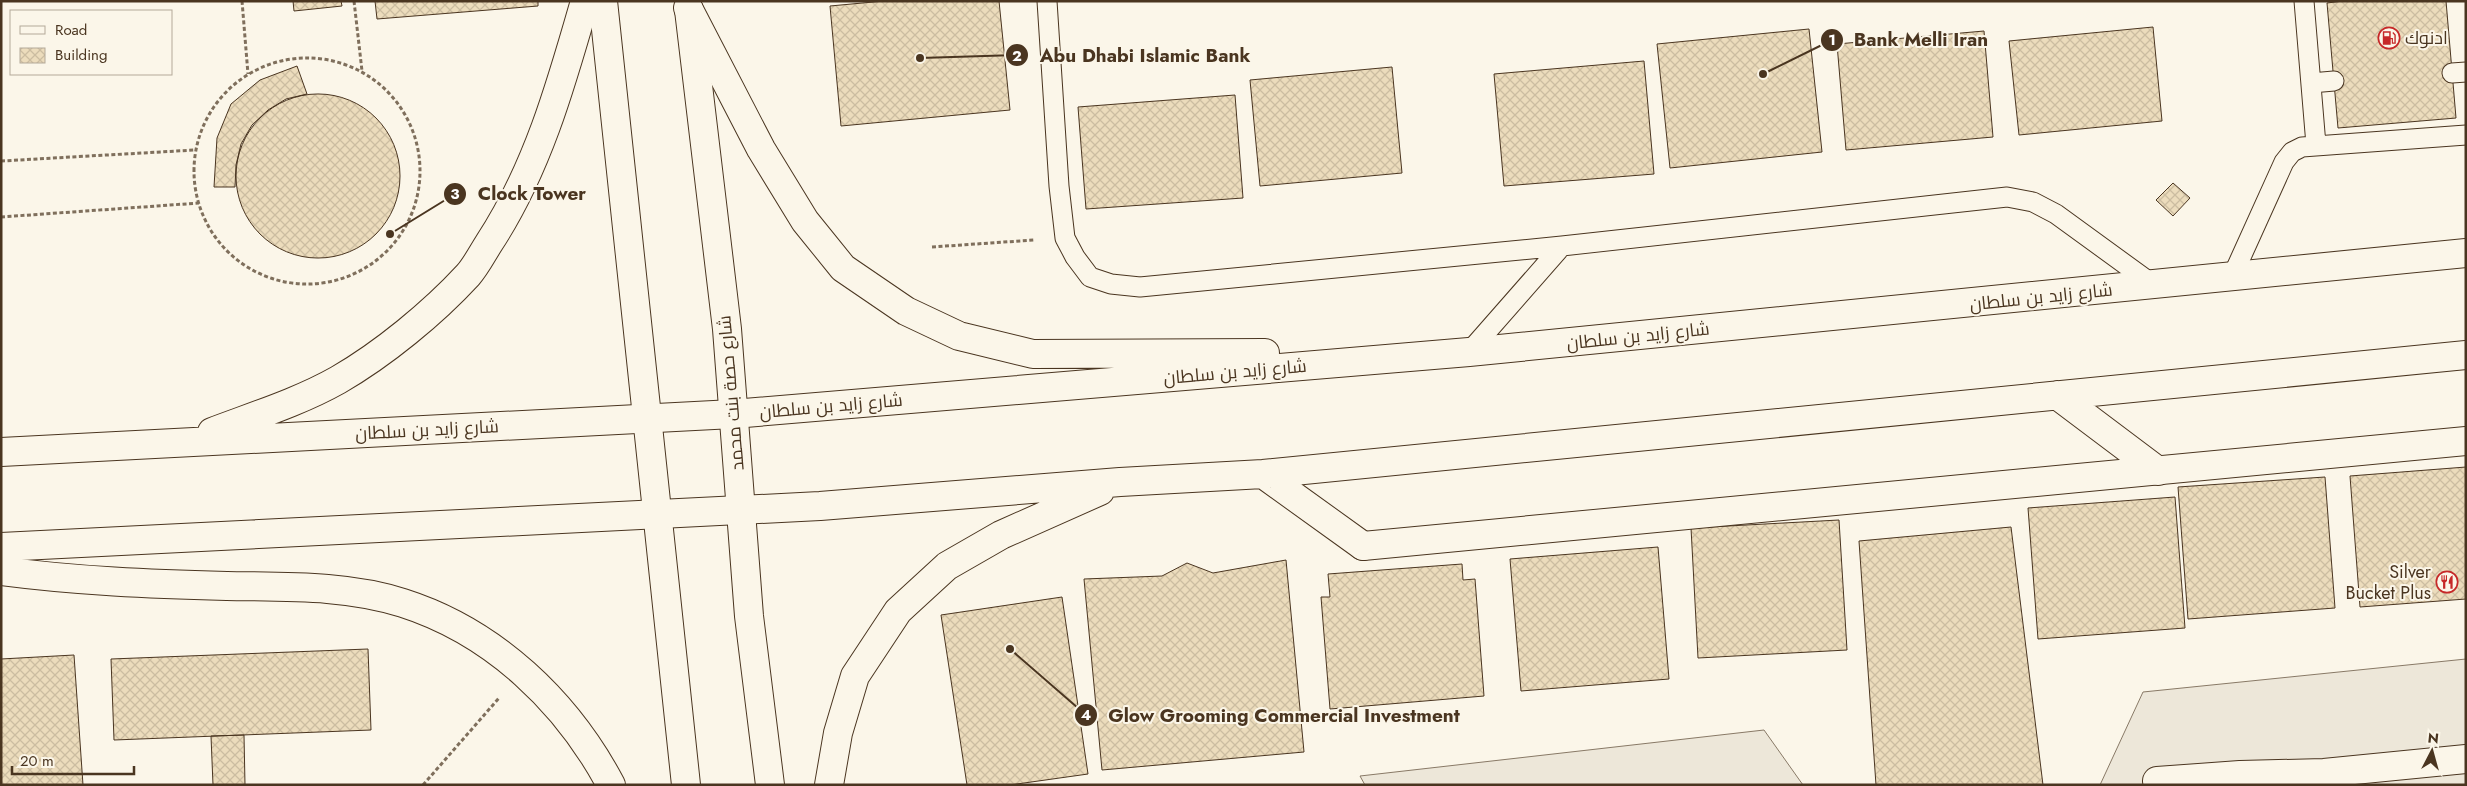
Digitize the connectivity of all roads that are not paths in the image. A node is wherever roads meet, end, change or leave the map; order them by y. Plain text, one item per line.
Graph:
1 (585, 1) edge
2 (603, 1) edge
3 (1047, 1) edge
4 (2304, 1) edge
5 (688, 5) edge
6 (2334, 81) dead end
7 (2311, 83) junction
8 (2466, 135) edge
9 (2316, 145) junction
10 (1562, 246) junction
11 (2466, 253) edge
12 (2232, 276) junction
13 (2155, 286) junction
14 (1469, 352) junction
15 (2466, 355) edge
16 (2057, 395) junction
17 (733, 414) junction
18 (647, 420) junction
19 (190, 441) junction
20 (2466, 441) edge
21 (1, 452) edge
22 (2158, 471) junction
23 (1263, 474) junction
24 (1120, 482) junction
25 (741, 510) junction
26 (658, 515) junction
27 (1, 547) edge
28 (1, 571) edge
29 (2466, 758) edge
30 (2312, 779) edge
31 (2154, 784) edge
32 (611, 785) edge
33 (686, 785) edge
34 (770, 785) edge
35 (829, 785) edge

1 - 19 main road
2 - 18 main road
3 - 10 lane
4 - 7 lane
5 - 14 main road
5 - 17 main road, شارع حصة بنت محمد
6 - 7 lane
7 - 9 lane
8 - 9 lane
9 - 12 lane
10 - 13 lane
10 - 14 lane
11 - 12 main road, شارع زايد بن سلطان
12 - 13 main road, شارع زايد بن سلطان
13 - 14 main road, شارع زايد بن سلطان
14 - 17 main road, شارع زايد بن سلطان
15 - 16 main road
16 - 22 main road
16 - 23 main road
17 - 18 main road, شارع زايد بن سلطان
17 - 25 main road, شارع حصة بنت محمد
18 - 19 main road, شارع زايد بن سلطان
18 - 26 main road
19 - 21 main road, شارع زايد بن سلطان
20 - 22 main road
22 - 23 main road
23 - 24 main road
24 - 25 main road
24 - 35 main road
25 - 26 main road
25 - 34 main road, شارع حصة بنت محمد
26 - 27 main road
26 - 33 main road
28 - 32 main road
29 - 30 main road
30 - 31 main road

